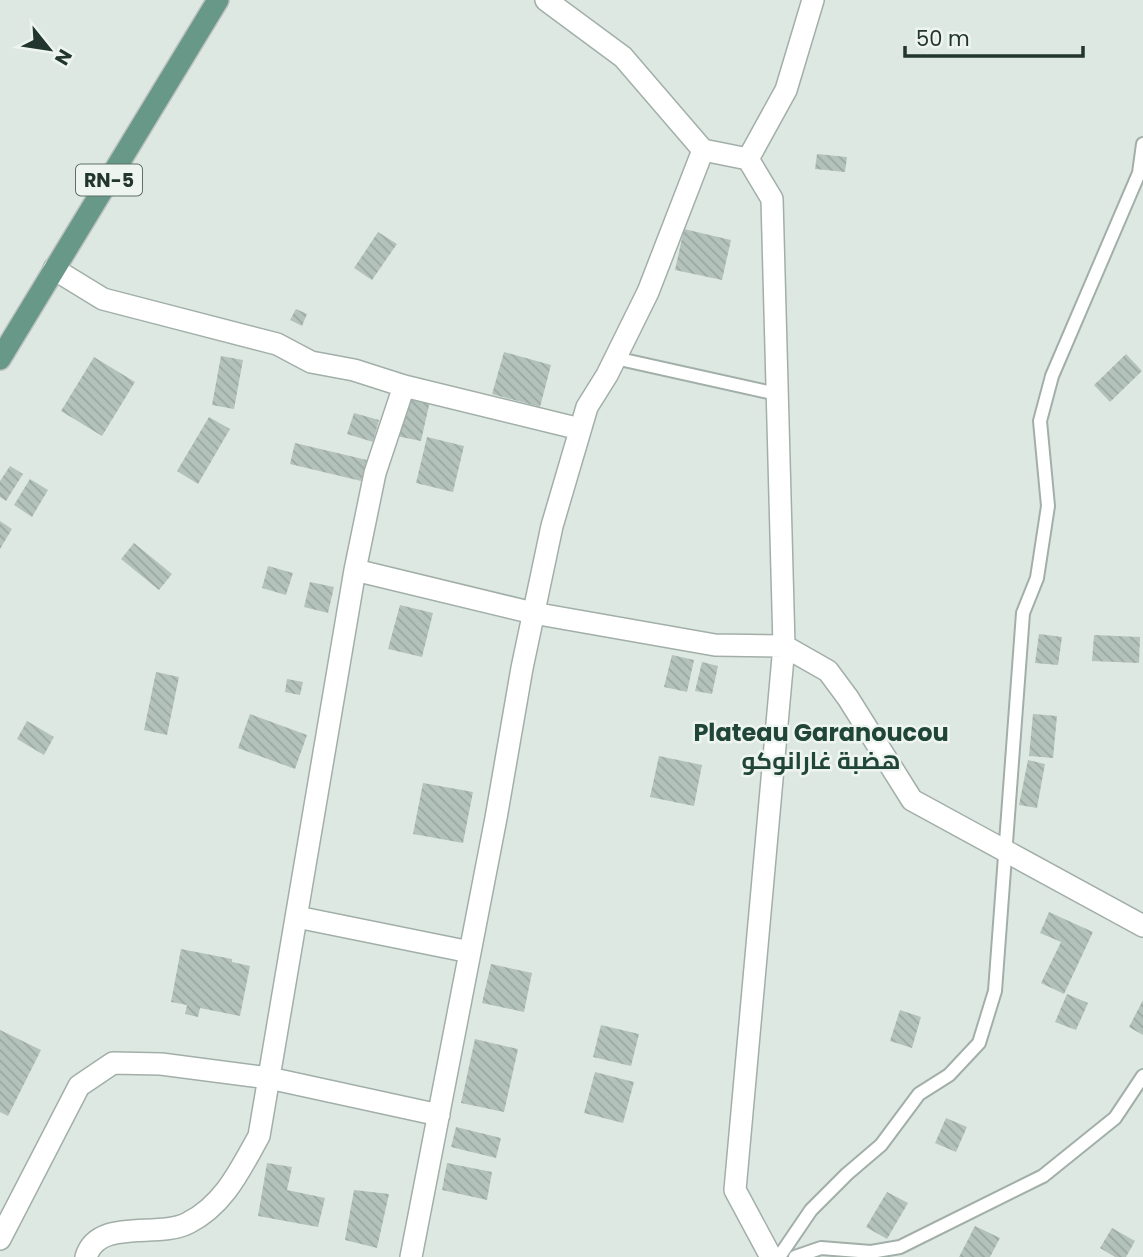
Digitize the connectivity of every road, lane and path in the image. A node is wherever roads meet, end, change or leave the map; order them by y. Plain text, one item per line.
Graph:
1 (218, 0) edge
2 (546, 0) edge
3 (813, 0) edge
4 (1143, 144) edge
5 (703, 150) junction
6 (748, 159) junction
7 (54, 270) junction
8 (615, 358) junction
9 (0, 359) edge
10 (404, 386) junction
11 (777, 394) junction
12 (580, 429) junction
13 (355, 570) junction
14 (533, 613) junction
15 (784, 646) junction
16 (1005, 851) junction
17 (297, 917) junction
18 (1143, 926) edge
19 (470, 952) junction
20 (1143, 1076) edge
21 (269, 1078) junction
22 (439, 1115) junction
23 (0, 1239) edge
24 (86, 1257) edge
25 (411, 1257) edge
26 (771, 1257) edge
27 (779, 1257) edge
28 (794, 1257) edge

1 - 7 main road, RN-5
2 - 5 street
3 - 6 street
4 - 16 lane
5 - 6 street
5 - 8 street
6 - 11 street
7 - 9 main road, RN-5
7 - 10 street
8 - 11 lane
8 - 12 street
10 - 12 street
10 - 13 street
11 - 15 street
12 - 14 street
13 - 14 street
13 - 17 street
14 - 15 street
14 - 19 street
15 - 16 street
15 - 26 street
16 - 18 street
16 - 27 lane
17 - 19 street
17 - 21 street
19 - 22 street
20 - 28 lane
21 - 22 street
21 - 23 street
21 - 24 street
22 - 25 street

